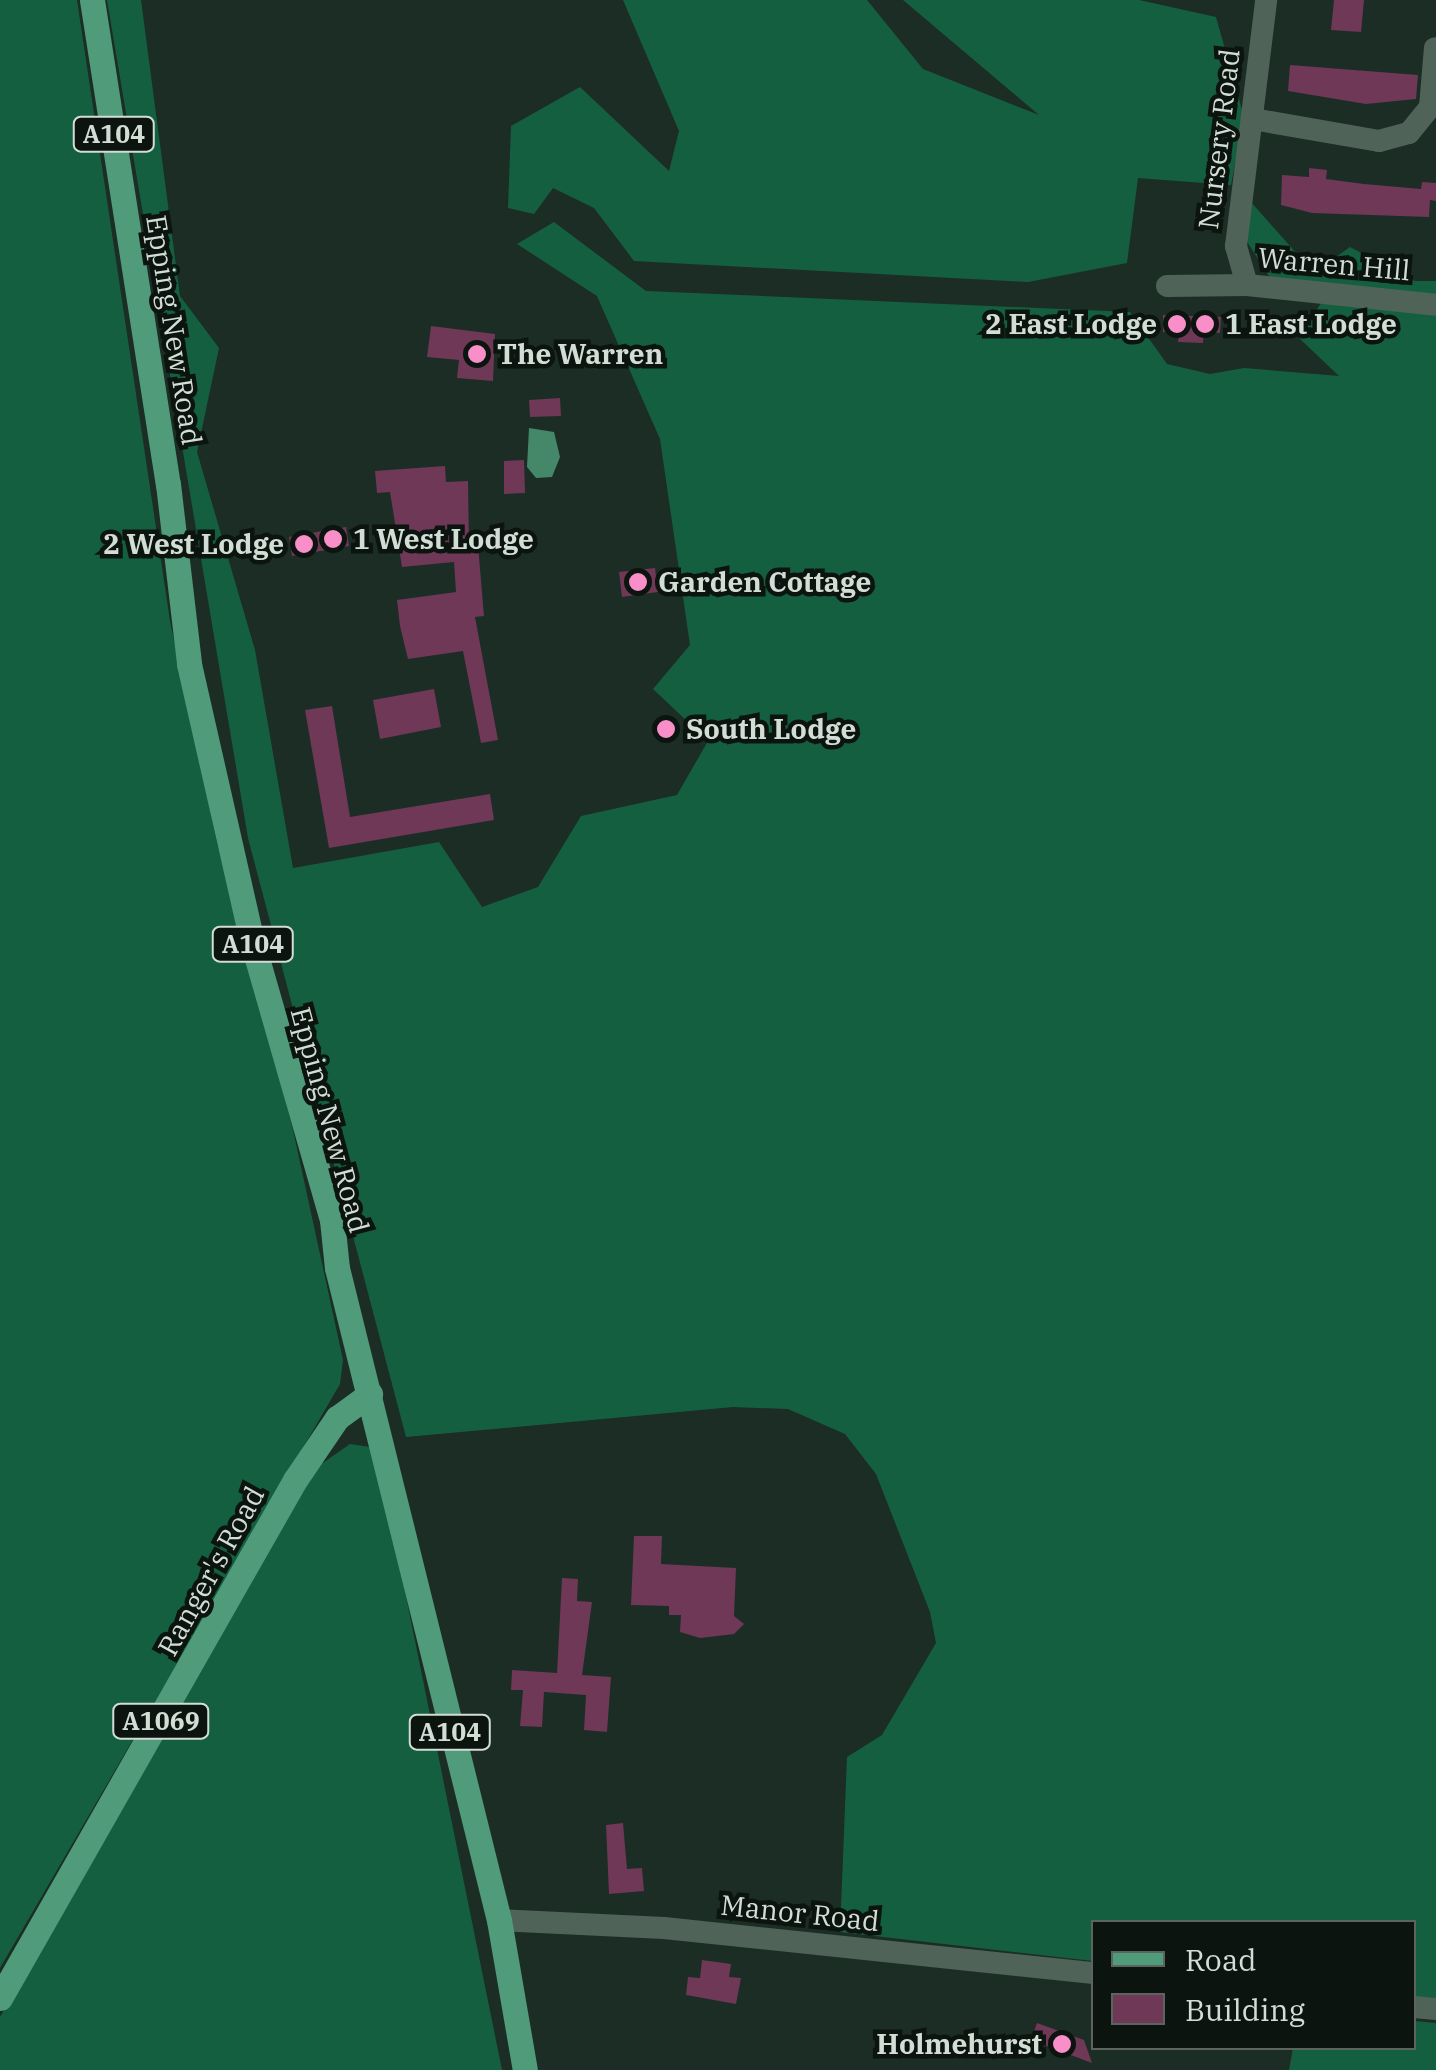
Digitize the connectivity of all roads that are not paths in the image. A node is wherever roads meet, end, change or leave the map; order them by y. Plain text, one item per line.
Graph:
1 (92, 0) edge
2 (1266, 0) edge
3 (1435, 48) edge
4 (1253, 119) junction
5 (1247, 285) junction
6 (1167, 286) dead end
7 (1436, 305) edge
8 (370, 1394) junction
9 (499, 1920) junction
10 (1091, 1974) edge
11 (0, 1998) edge
12 (524, 2070) edge

1 - 8 main road, Epping New Road / A104
2 - 4 street, Nursery Road
3 - 4 street
4 - 5 street, Nursery Road
5 - 6 street, Warren Hill
5 - 7 street, Warren Hill
8 - 9 main road, Epping New Road / A104
8 - 11 main road, Ranger's Road / A1069
9 - 10 street, Manor Road
9 - 12 main road, Epping New Road / A104

